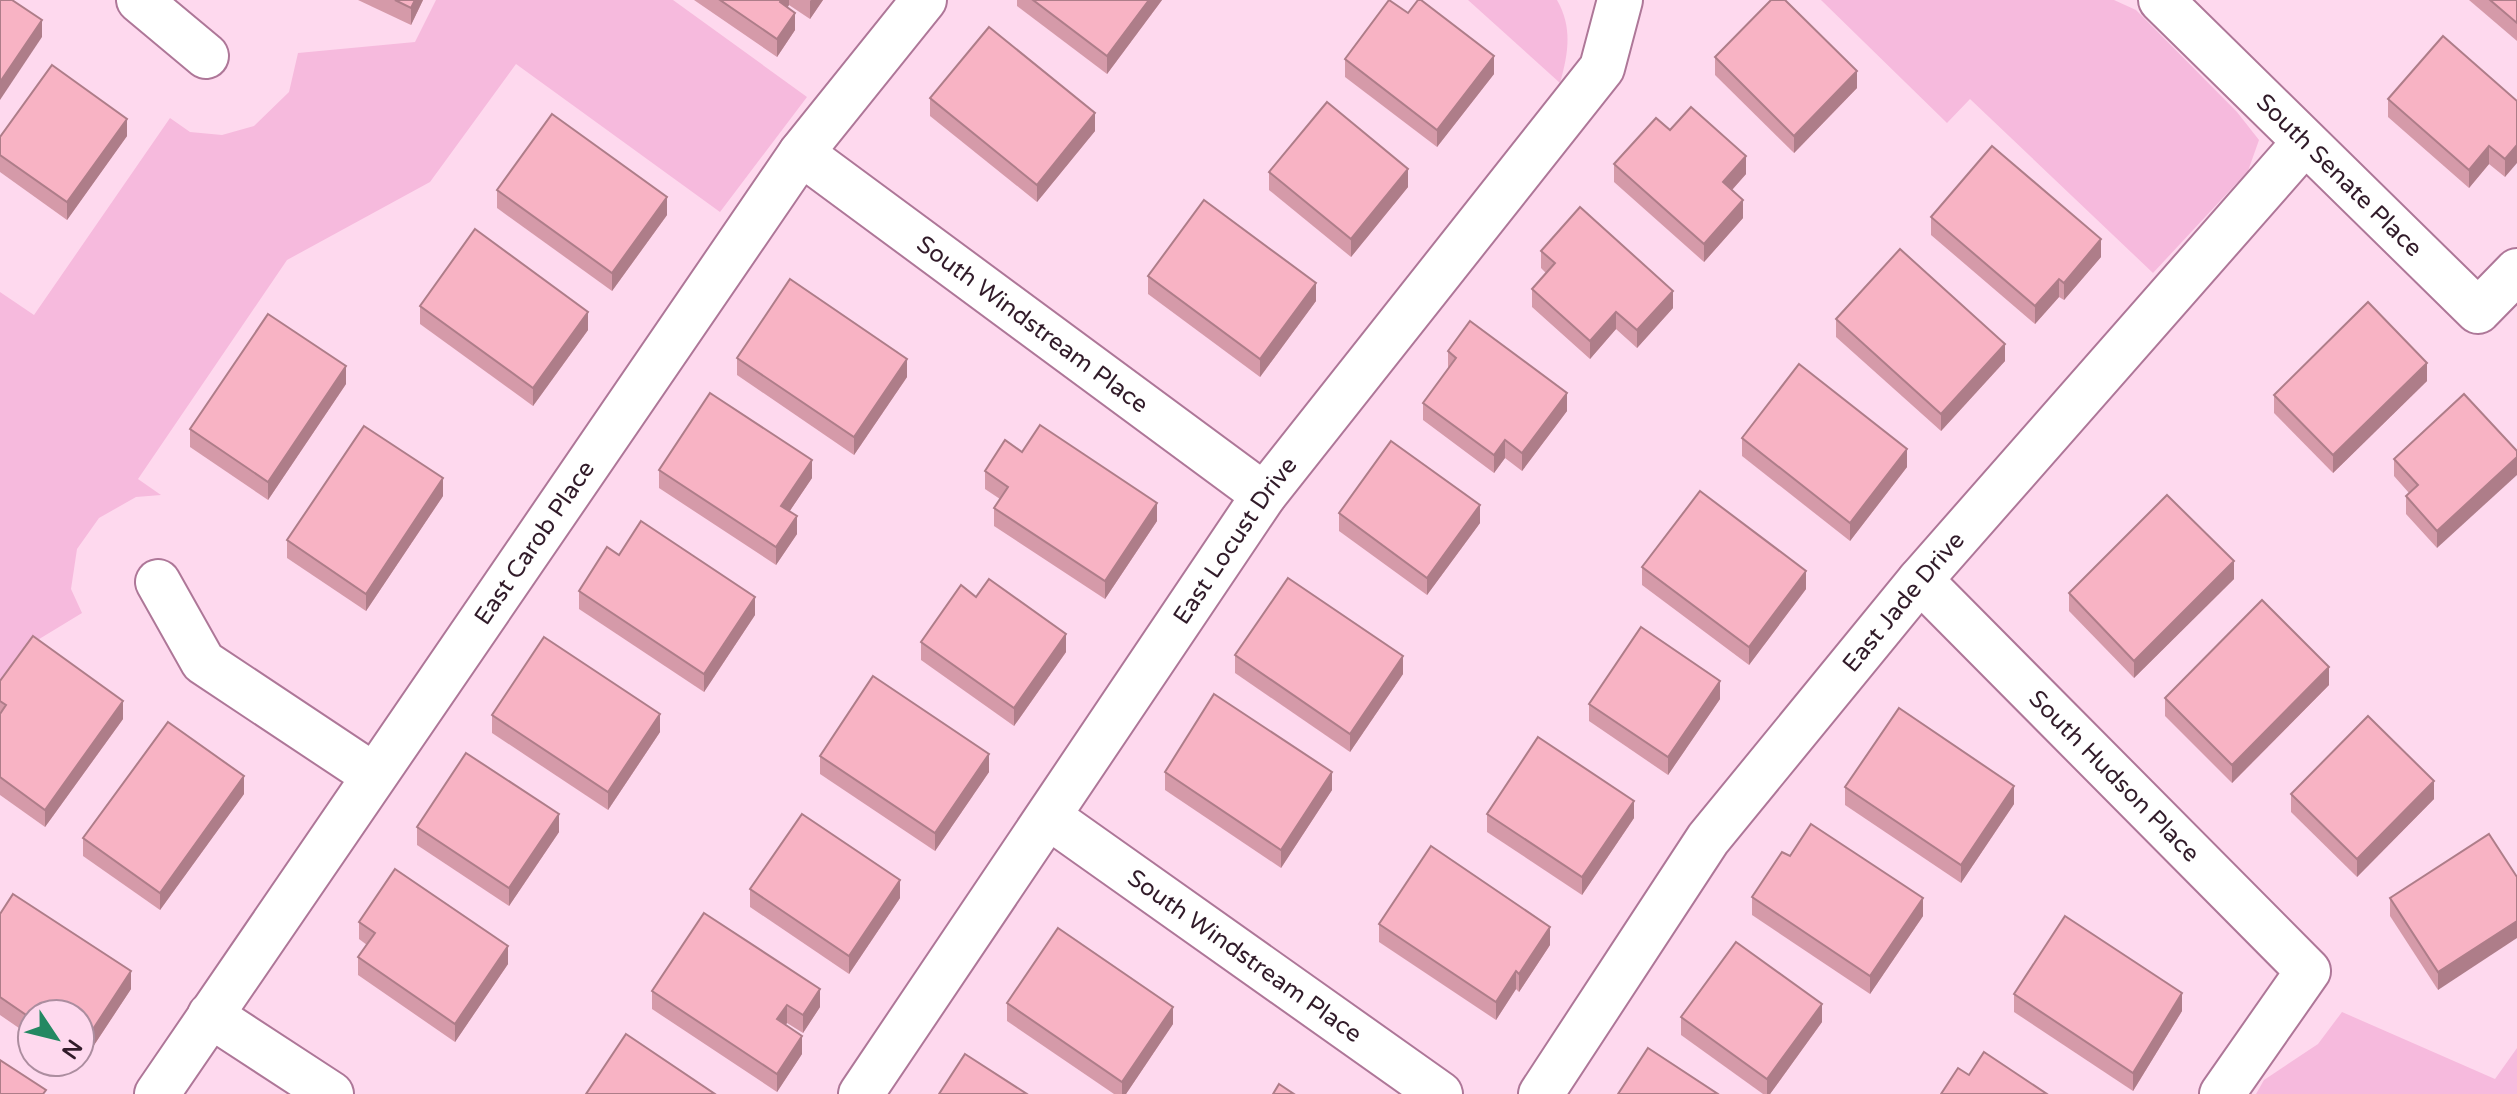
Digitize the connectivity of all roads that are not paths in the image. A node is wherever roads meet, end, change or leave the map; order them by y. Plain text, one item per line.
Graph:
1 (139, 0) edge
2 (924, 0) edge
3 (1620, 0) edge
4 (2161, 0) edge
5 (206, 56) dead end
6 (2305, 142) junction
7 (801, 153) junction
8 (2512, 286) edge
9 (1264, 495) junction
10 (1920, 580) junction
11 (158, 582) dead end
12 (373, 775) junction
13 (1049, 817) junction
14 (210, 1015) junction
15 (157, 1094) edge
16 (331, 1094) edge
17 (861, 1094) edge
18 (1440, 1094) edge
19 (1541, 1094) edge
20 (2222, 1094) edge

1 - 5 street
2 - 7 street, East Carob Place
3 - 9 street, East Locust Drive
4 - 6 street, South Senate Place
6 - 8 street, South Senate Place
6 - 10 street, East Jade Drive
7 - 9 street, South Windstream Place
7 - 12 street, East Carob Place
9 - 13 street, East Locust Drive
10 - 19 street, East Jade Drive
10 - 20 street, South Hudson Place
11 - 12 street
12 - 14 street, East Carob Place
13 - 17 street, East Locust Drive
13 - 18 street, South Windstream Place
14 - 15 street, East Carob Place
14 - 16 street

